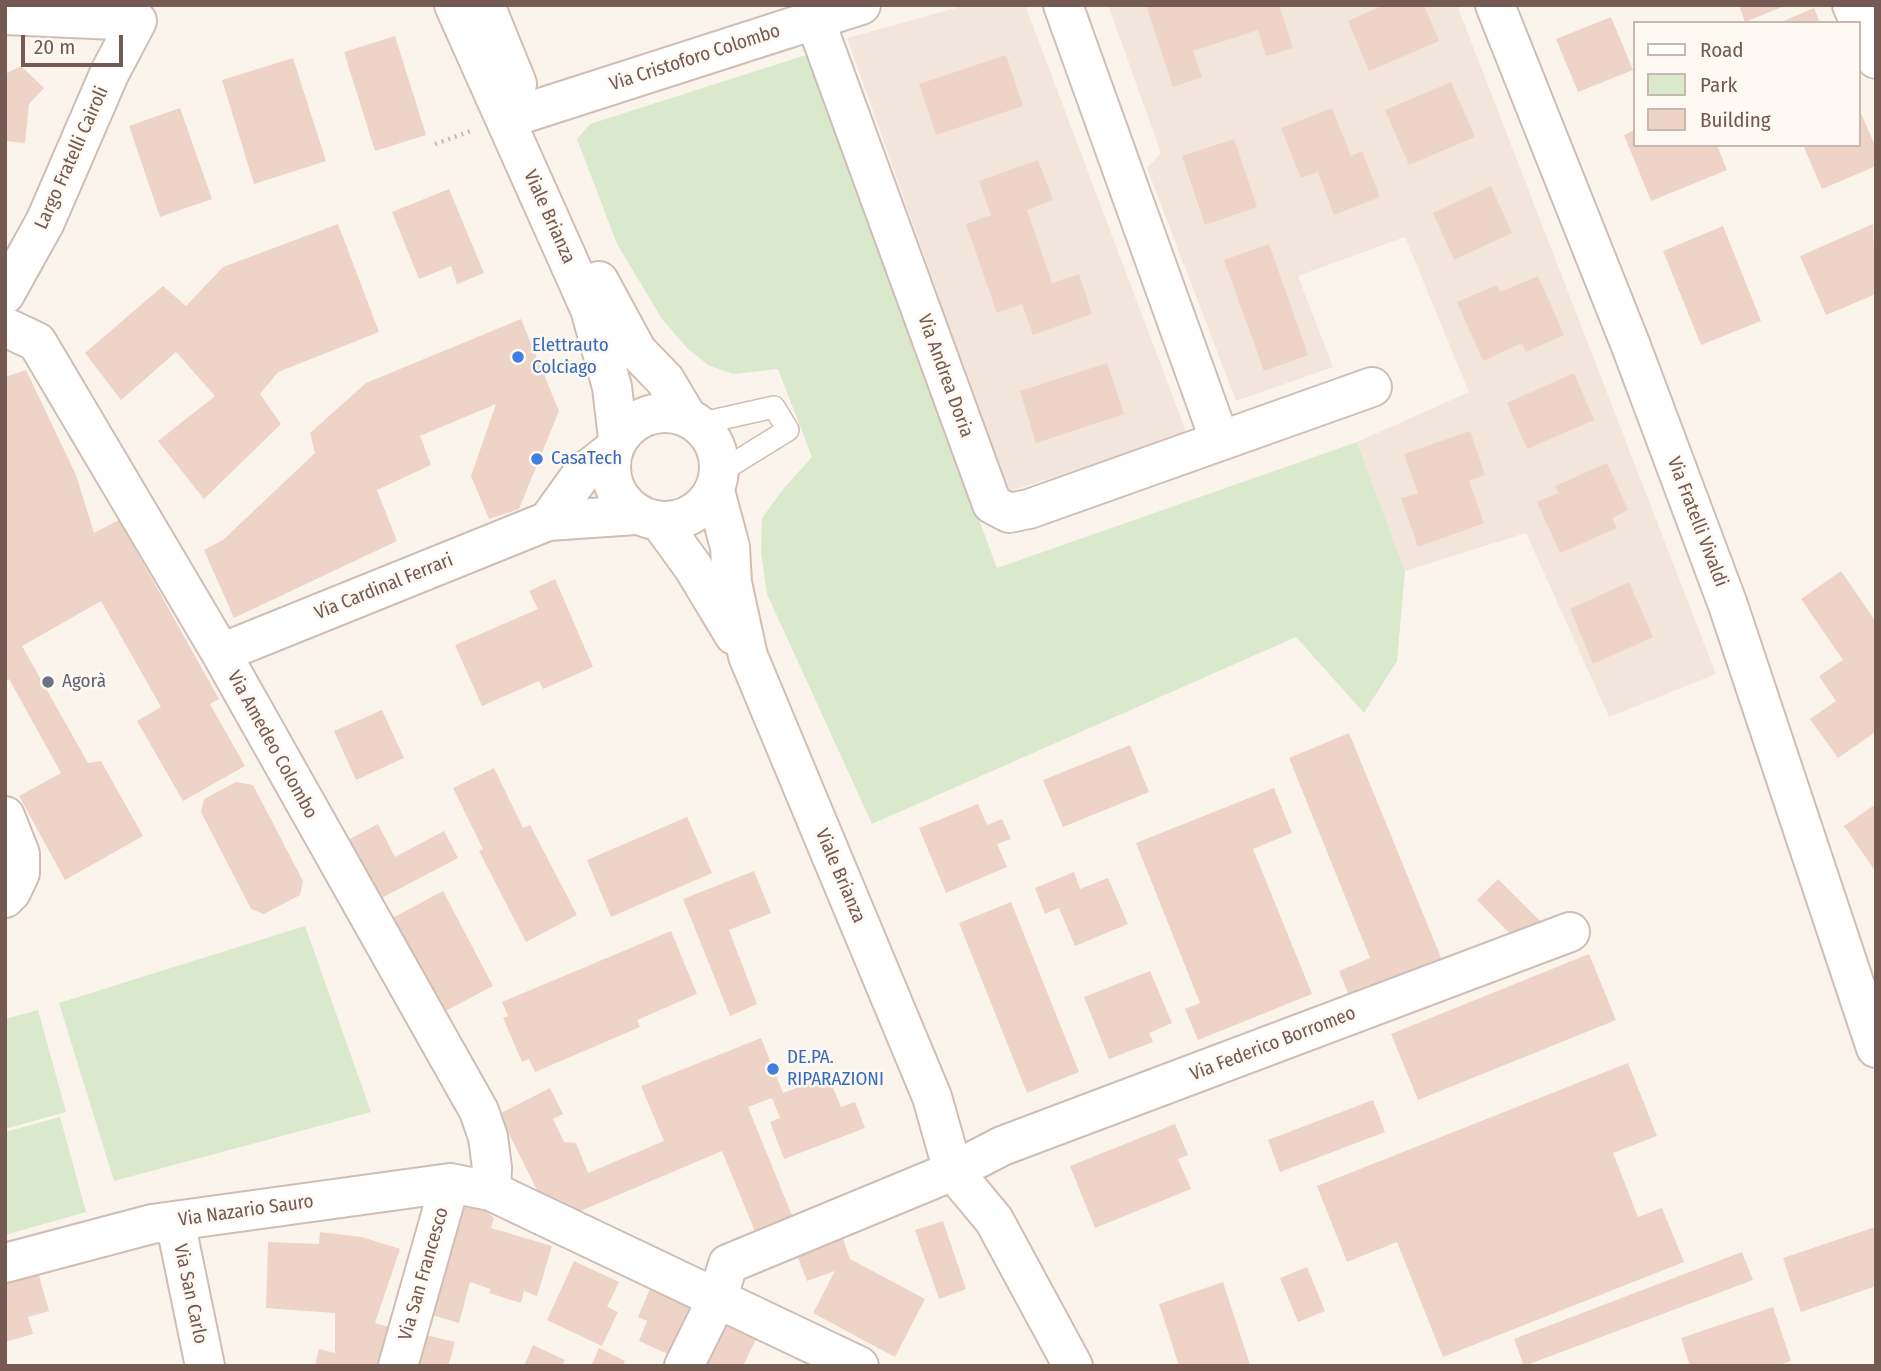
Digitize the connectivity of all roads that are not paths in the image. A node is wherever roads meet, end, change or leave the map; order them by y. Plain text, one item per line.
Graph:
1 (454, 5) edge
2 (485, 5) edge
3 (861, 5) edge
4 (1063, 5) edge
5 (1495, 5) edge
6 (1852, 5) edge
7 (150, 13) edge
8 (5, 15) edge
9 (815, 20) junction
10 (1859, 21) edge
11 (1860, 23) edge
12 (1876, 59) edge
13 (528, 111) junction
14 (5, 294) edge
15 (5, 327) edge
16 (1373, 387) dead end
17 (693, 420) junction
18 (1220, 441) junction
19 (615, 444) junction
20 (717, 481) junction
21 (648, 519) junction
22 (548, 521) junction
23 (221, 653) junction
24 (748, 656) junction
25 (5, 816) edge
26 (5, 898) edge
27 (1570, 932) dead end
28 (1876, 1048) edge
29 (965, 1165) junction
30 (450, 1183) junction
31 (491, 1191) junction
32 (175, 1222) junction
33 (5, 1264) edge
34 (718, 1297) junction
35 (205, 1366) edge
36 (398, 1366) edge
37 (684, 1366) edge
38 (859, 1366) edge
39 (1073, 1366) edge

1 - 19 street, Viale Brianza
2 - 13 street, Viale Brianza
3 - 9 street, Via Cristoforo Colombo
4 - 18 street
5 - 28 street, Via Fratelli Vivaldi
6 - 10 street
7 - 8 street
7 - 14 street, Largo Fratelli Cairoli
9 - 13 street, Via Cristoforo Colombo
9 - 18 street, Via Andrea Doria
11 - 12 street
13 - 17 street, Viale Brianza
15 - 23 street, Via Amedeo Colombo
16 - 18 street, Via Andrea Doria
17 - 19 street
17 - 20 street, Viale Brianza
17 - 20 lane
19 - 21 street, Viale Brianza
19 - 22 street
20 - 21 street
20 - 24 street, Viale Brianza
21 - 22 street, Via Cardinal Ferrari
21 - 24 street, Viale Brianza
22 - 23 street, Via Cardinal Ferrari
23 - 31 street, Via Amedeo Colombo
24 - 29 street, Viale Brianza
25 - 26 street
27 - 29 street, Via Federico Borromeo
29 - 34 street, Via Federico Borromeo
29 - 39 street, Viale Brianza
30 - 31 street, Via Nazario Sauro
30 - 32 street, Via Nazario Sauro
30 - 36 street, Via San Francesco
31 - 34 street, Via Nazario Sauro
32 - 33 street, Via Nazario Sauro
32 - 35 street, Via San Carlo
34 - 37 street
34 - 38 street

